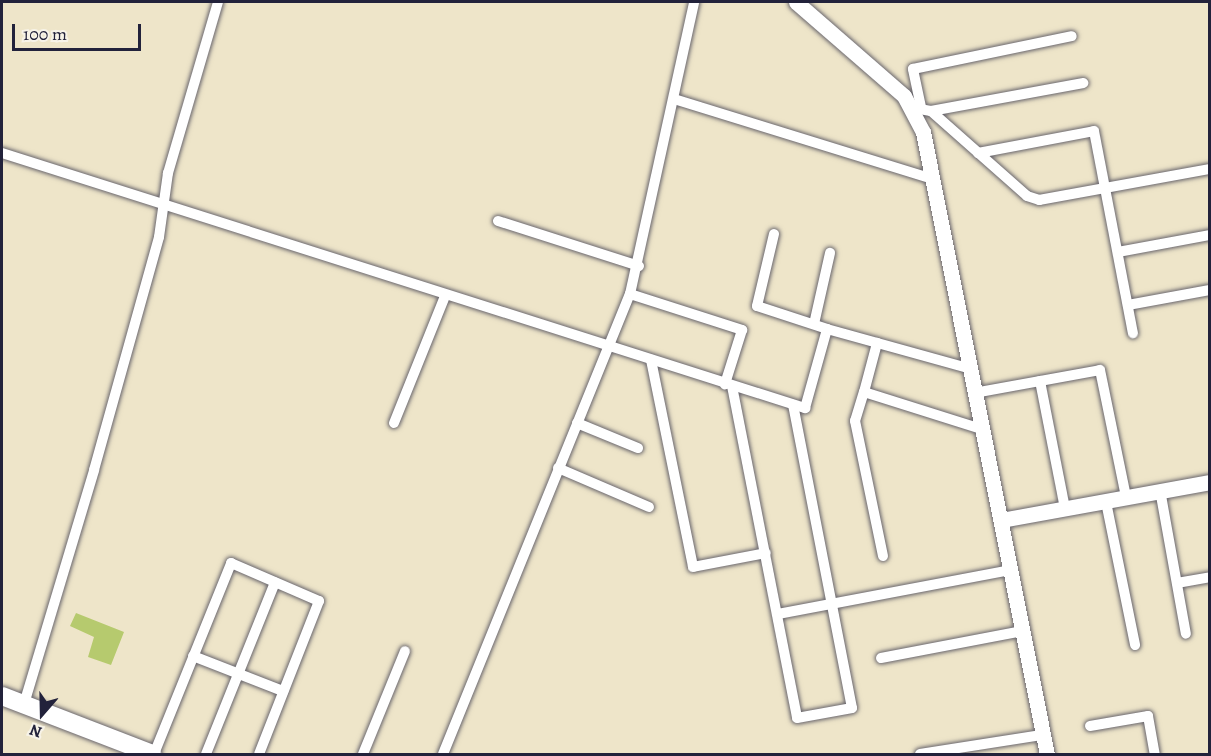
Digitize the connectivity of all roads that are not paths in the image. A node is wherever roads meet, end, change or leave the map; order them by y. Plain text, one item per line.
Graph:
1 (218, 2) edge
2 (694, 2) edge
3 (796, 2) edge
4 (1072, 36) dead end
5 (1083, 82) dead end
6 (674, 99) junction
7 (922, 109) junction
8 (2, 153) edge
9 (978, 153) junction
10 (1209, 169) edge
11 (932, 179) junction
12 (1106, 189) junction
13 (162, 204) junction
14 (498, 221) dead end
15 (774, 234) dead end
16 (1209, 235) edge
17 (1118, 252) junction
18 (830, 253) dead end
19 (639, 266) junction
20 (1209, 290) edge
21 (630, 294) junction
22 (445, 296) junction
23 (1128, 305) junction
24 (814, 324) junction
25 (827, 329) junction
26 (1133, 333) dead end
27 (877, 343) junction
28 (609, 348) junction
29 (651, 360) junction
30 (968, 368) junction
31 (1040, 381) junction
32 (728, 385) junction
33 (864, 392) junction
34 (974, 393) junction
35 (794, 405) junction
36 (394, 423) dead end
37 (577, 423) junction
38 (981, 429) junction
39 (638, 448) dead end
40 (558, 468) junction
41 (1209, 482) edge
42 (1160, 490) junction
43 (1126, 497) junction
44 (1106, 502) junction
45 (649, 507) dead end
46 (1065, 508) junction
47 (1000, 520) junction
48 (766, 553) junction
49 (883, 556) dead end
50 (1010, 570) junction
51 (1209, 577) edge
52 (275, 582) junction
53 (1177, 583) junction
54 (830, 604) junction
55 (778, 614) junction
56 (1022, 631) junction
57 (1186, 634) dead end
58 (1135, 645) dead end
59 (405, 651) dead end
60 (193, 656) junction
61 (881, 658) dead end
62 (238, 674) junction
63 (283, 692) junction
64 (2, 696) edge
65 (24, 704) junction
66 (1090, 726) dead end
67 (1042, 735) junction
68 (153, 754) edge
69 (206, 754) edge
70 (258, 754) edge
71 (363, 754) edge
72 (443, 754) edge
73 (920, 754) edge
74 (1047, 754) edge
75 (1155, 754) edge

1 - 13 street
2 - 6 street
3 - 7 street
4 - 7 street
5 - 7 street
6 - 11 street
6 - 19 street
7 - 9 street
7 - 11 street
8 - 13 street
9 - 12 street
9 - 12 street
10 - 12 street
11 - 30 street
12 - 17 street
13 - 22 street
13 - 65 street
14 - 19 street
15 - 24 street
16 - 17 street
17 - 23 street
18 - 24 street
19 - 21 street
20 - 23 street
21 - 28 street
21 - 32 street
22 - 28 street
22 - 36 street
23 - 26 street
24 - 25 street
25 - 27 street
25 - 35 street
27 - 30 street
27 - 33 street
28 - 29 street
28 - 37 street
29 - 32 street
29 - 48 street
30 - 34 street
31 - 34 street
31 - 43 street
31 - 46 street
32 - 35 street
32 - 48 street
33 - 38 street
33 - 49 street
34 - 38 street
35 - 54 street
37 - 39 street
37 - 40 street
38 - 47 street
40 - 45 street
40 - 72 street
41 - 42 street
42 - 43 street
42 - 53 street
43 - 44 street
44 - 46 street
44 - 58 street
46 - 47 street
47 - 50 street
48 - 55 street
50 - 54 street
50 - 56 street
51 - 53 street
52 - 60 street
52 - 62 street
52 - 63 street
53 - 57 street
54 - 55 street
54 - 55 street
56 - 61 street
56 - 67 street
59 - 71 street
60 - 62 street
60 - 68 street
62 - 63 street
62 - 69 street
63 - 70 street
64 - 65 highway
65 - 68 highway
66 - 75 street
67 - 73 street
67 - 74 street

